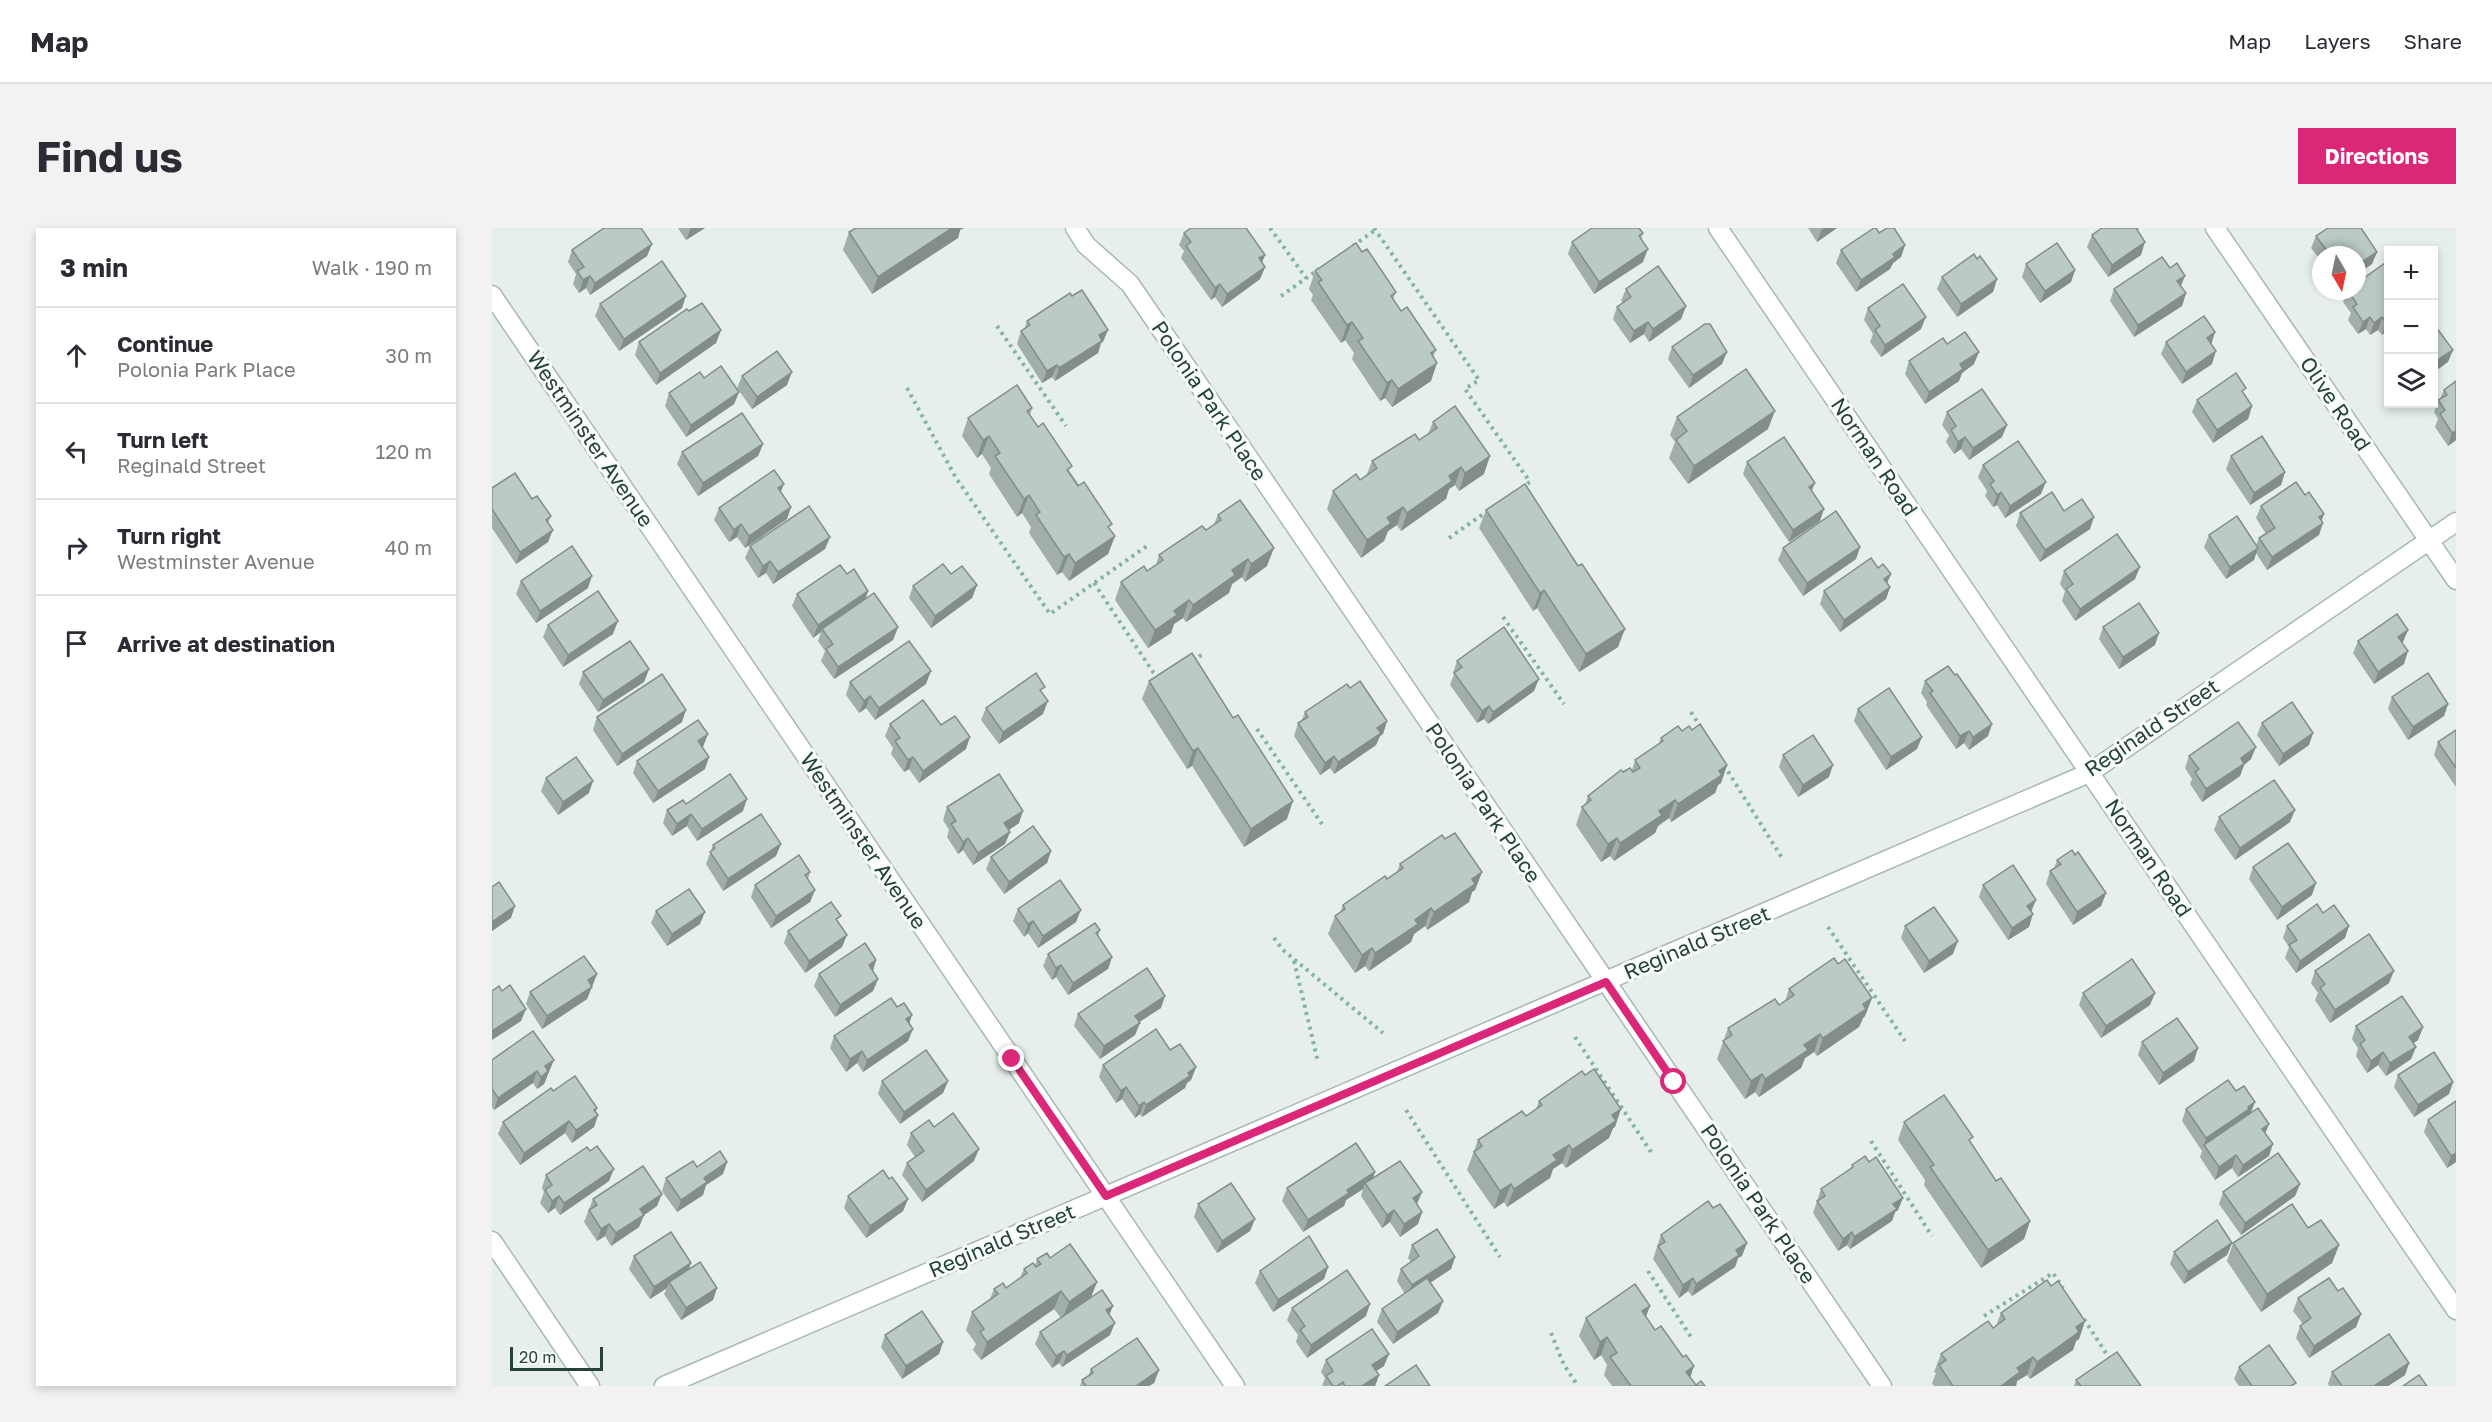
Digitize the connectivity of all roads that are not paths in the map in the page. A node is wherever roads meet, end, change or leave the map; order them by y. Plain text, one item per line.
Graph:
1 (1075, 228) edge
2 (1718, 228) edge
3 (2215, 228) edge
4 (492, 295) edge
5 (2456, 522) edge
6 (2429, 540) junction
7 (2456, 580) edge
8 (2089, 772) junction
9 (1606, 982) junction
10 (1106, 1196) junction
11 (492, 1241) edge
12 (2456, 1310) edge
13 (590, 1386) edge
14 (664, 1386) edge
15 (1235, 1386) edge
16 (1882, 1386) edge

1 - 9 street, Polonia Park Place
2 - 8 street, Norman Road
3 - 6 street, Olive Road
4 - 10 street, Westminster Avenue
5 - 6 street, Reginald Street
6 - 7 street, Olive Road
6 - 8 street, Reginald Street
8 - 9 street, Reginald Street
8 - 12 street, Norman Road
9 - 10 street, Reginald Street
9 - 16 street, Polonia Park Place
10 - 14 street, Reginald Street
10 - 15 street, Westminster Avenue
11 - 13 street

